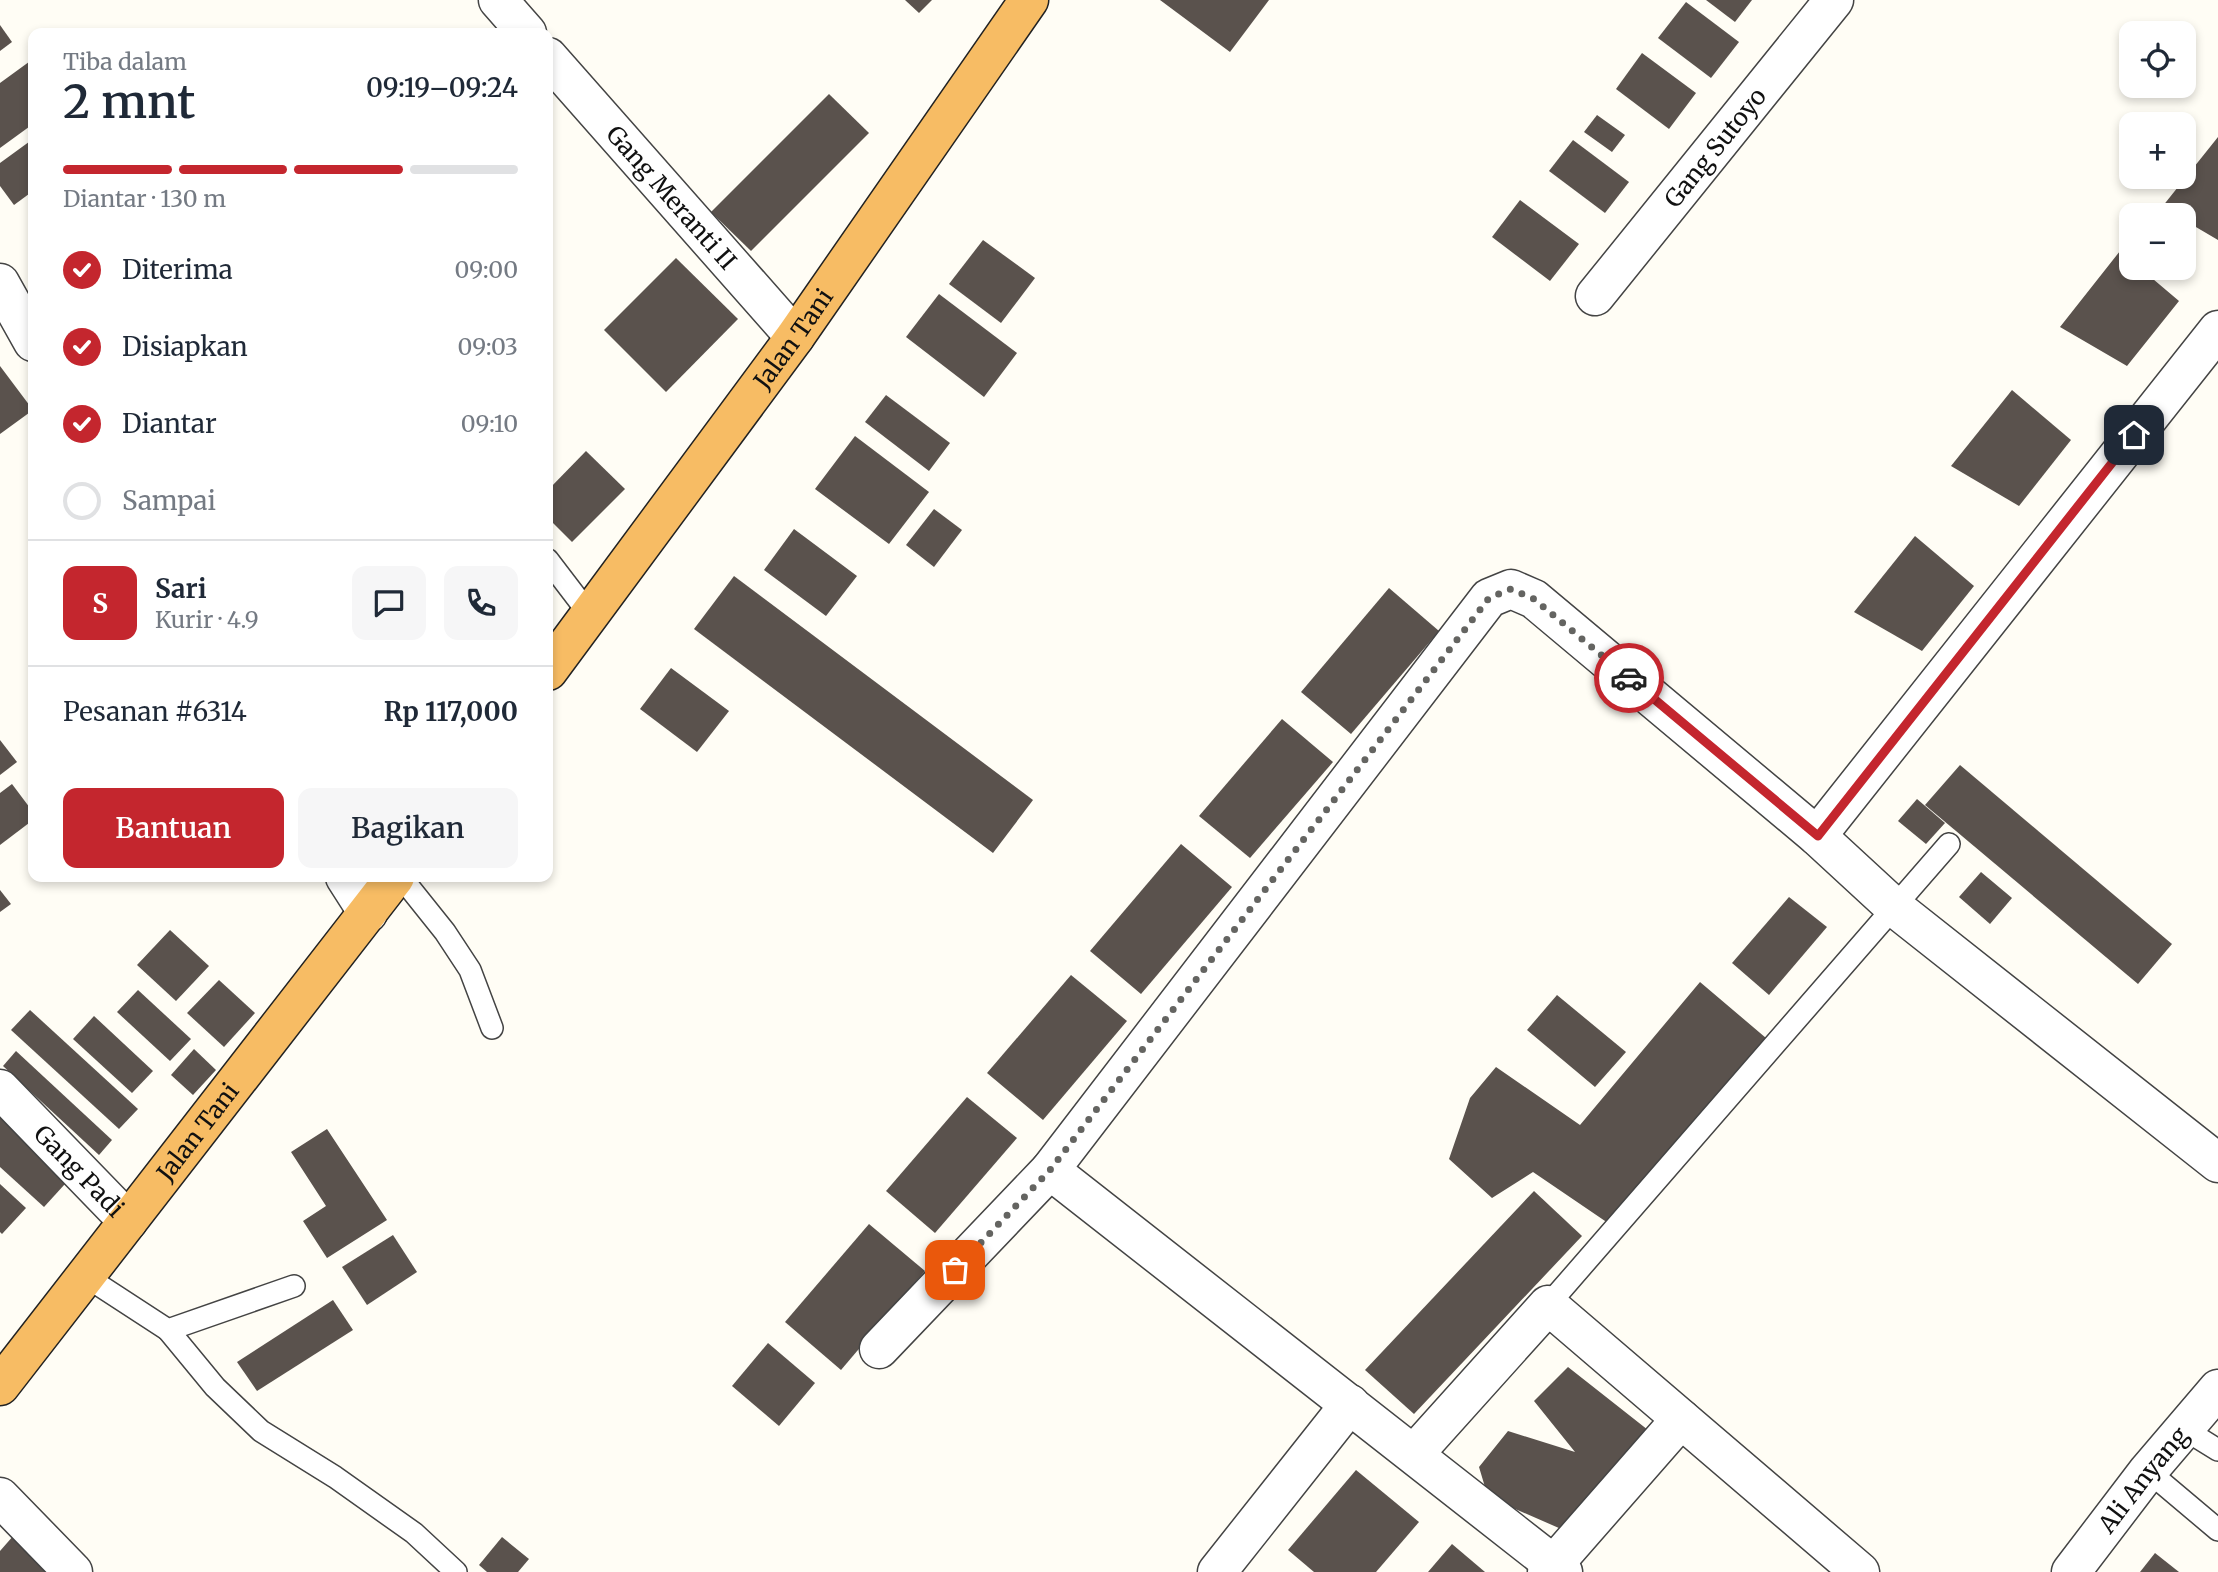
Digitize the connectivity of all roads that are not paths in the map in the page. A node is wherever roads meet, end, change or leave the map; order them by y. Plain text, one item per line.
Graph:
1 (498, 0) edge
2 (1029, 0) edge
3 (1834, 0) edge
4 (523, 28) edge
5 (553, 63) edge
6 (0, 283) edge
7 (1595, 296) dead end
8 (2218, 330) edge
9 (28, 333) edge
10 (795, 337) junction
11 (553, 567) edge
12 (590, 615) junction
13 (553, 664) edge
14 (1818, 836) junction
15 (1949, 844) dead end
16 (348, 882) edge
17 (391, 882) edge
18 (405, 882) edge
19 (1894, 907) junction
20 (368, 913) junction
21 (492, 1028) dead end
22 (0, 1090) edge
23 (2218, 1163) edge
24 (1050, 1170) junction
25 (128, 1221) junction
26 (85, 1276) junction
27 (294, 1286) dead end
28 (1548, 1306) junction
29 (167, 1330) junction
30 (879, 1349) dead end
31 (0, 1386) edge
32 (2218, 1389) edge
33 (1350, 1404) junction
34 (1681, 1419) junction
35 (2184, 1429) junction
36 (2218, 1450) edge
37 (1414, 1454) junction
38 (2148, 1471) junction
39 (0, 1497) edge
40 (2218, 1530) edge
41 (1555, 1570) edge
42 (74, 1572) edge
43 (456, 1572) edge
44 (1217, 1572) edge
45 (1860, 1572) edge
46 (2071, 1572) edge

1 - 4 street
2 - 10 highway, Jalan Tani
3 - 7 street, Gang Sutoyo
5 - 10 street, Gang Meranti II
6 - 9 street
8 - 14 street
10 - 12 highway, Jalan Tani
11 - 12 lane
12 - 13 highway, Jalan Tani
14 - 19 street
14 - 24 street
15 - 19 lane
16 - 20 street
17 - 20 highway, Jalan Tani
18 - 21 lane
19 - 23 street
19 - 28 lane
20 - 25 highway, Jalan Tani
22 - 25 street, Gang Padi
24 - 30 street
24 - 33 street
25 - 26 highway, Jalan Tani
26 - 29 lane
26 - 31 highway, Jalan Tani
27 - 29 lane
28 - 34 street
28 - 37 street
29 - 43 lane
32 - 35 street, Ali Anyang
33 - 37 street
33 - 44 street
34 - 41 street
34 - 45 street
35 - 36 lane
35 - 38 street, Ali Anyang
37 - 41 street
38 - 40 lane
38 - 46 street, Ali Anyang
39 - 42 street

